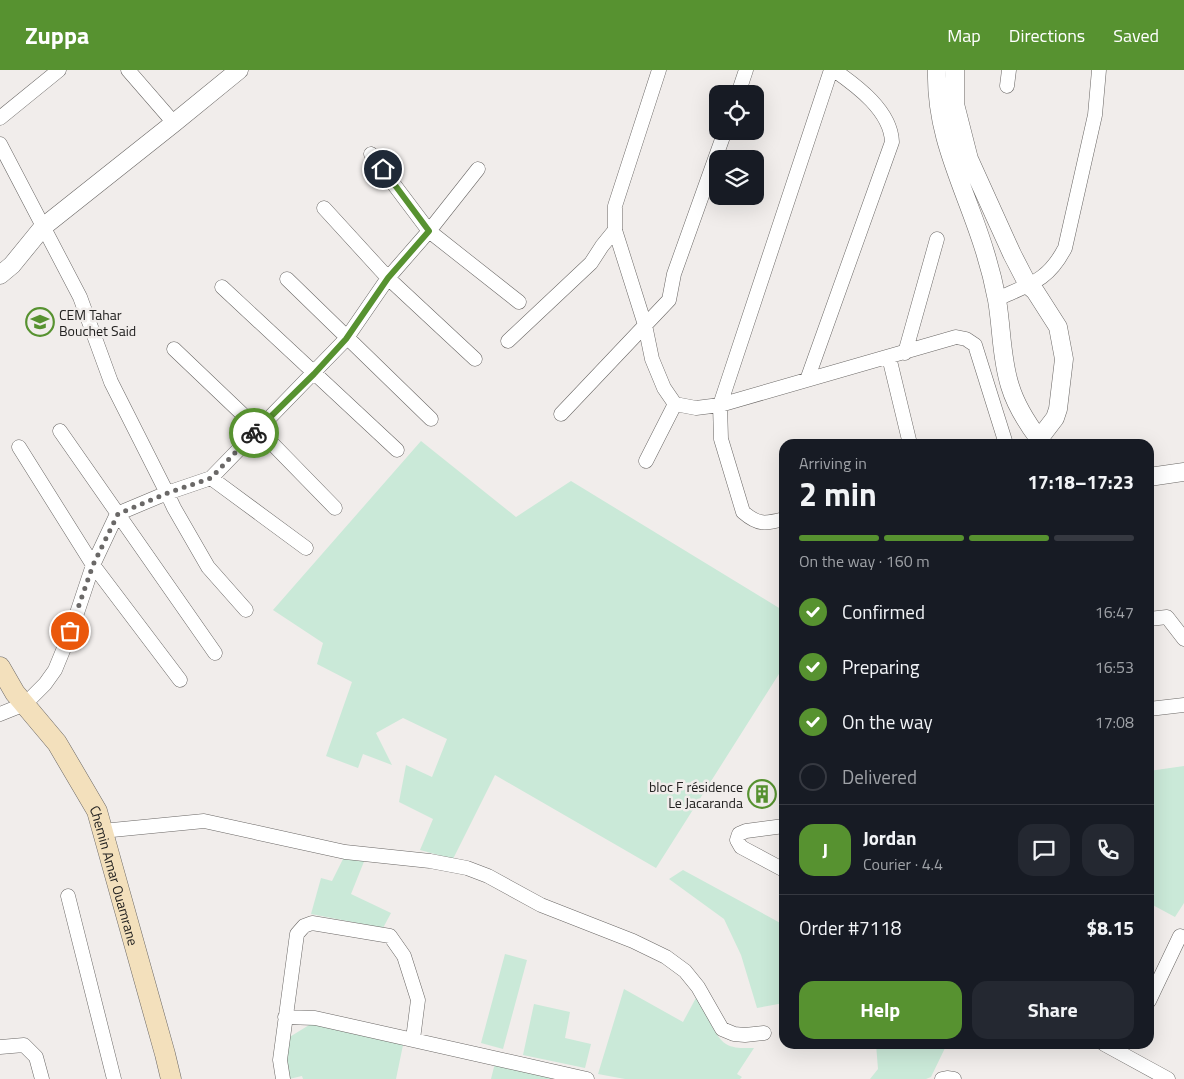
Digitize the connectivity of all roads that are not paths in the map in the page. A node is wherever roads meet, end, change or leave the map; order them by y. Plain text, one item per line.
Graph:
1 (59, 70) edge
2 (128, 70) edge
3 (239, 70) edge
4 (659, 70) edge
5 (746, 70) edge
6 (832, 70) edge
7 (937, 70) edge
8 (955, 70) edge
9 (1009, 70) edge
10 (1099, 70) edge
11 (741, 85) edge
12 (1007, 86) dead end
13 (0, 118) edge
14 (174, 123) junction
15 (721, 140) edge
16 (0, 144) edge
17 (371, 154) dead end
18 (478, 169) dead end
19 (324, 208) dead end
20 (43, 227) junction
21 (615, 230) junction
22 (429, 231) junction
23 (937, 239) dead end
24 (0, 275) edge
25 (388, 278) junction
26 (287, 279) dead end
27 (1028, 285) junction
28 (222, 287) dead end
29 (997, 299) junction
30 (519, 302) dead end
31 (644, 324) junction
32 (346, 339) junction
33 (508, 341) dead end
34 (174, 349) dead end
35 (905, 353) junction
36 (889, 357) junction
37 (475, 359) dead end
38 (314, 374) junction
39 (807, 380) junction
40 (675, 404) junction
41 (720, 406) junction
42 (561, 414) dead end
43 (431, 419) dead end
44 (258, 429) junction
45 (60, 431) dead end
46 (909, 439) edge
47 (1004, 439) edge
48 (1038, 439) edge
49 (1040, 439) edge
50 (19, 447) dead end
51 (397, 450) dead end
52 (646, 461) dead end
53 (1184, 472) edge
54 (1154, 476) edge
55 (211, 478) junction
56 (168, 493) junction
57 (334, 508) dead end
58 (118, 514) junction
59 (779, 520) edge
60 (306, 548) dead end
61 (93, 565) junction
62 (246, 610) dead end
63 (1154, 618) edge
64 (1184, 638) edge
65 (215, 653) dead end
66 (0, 667) edge
67 (180, 680) dead end
68 (13, 698) edge
69 (1184, 704) edge
70 (1154, 708) edge
71 (0, 714) edge
72 (779, 827) edge
73 (102, 831) junction
74 (779, 867) edge
75 (68, 896) dead end
76 (1180, 936) dead end
77 (1154, 991) edge
78 (285, 1017) junction
79 (764, 1033) dead end
80 (413, 1039) junction
81 (0, 1047) edge
82 (1126, 1049) edge
83 (42, 1079) edge
84 (114, 1079) edge
85 (171, 1079) edge
86 (283, 1079) edge
87 (587, 1079) edge
88 (942, 1079) edge
89 (954, 1079) edge
90 (1168, 1079) edge

1 - 13 street
2 - 14 street
3 - 14 street
4 - 21 street
5 - 11 street
6 - 39 street
6 - 41 street
7 - 29 street
8 - 27 street
9 - 12 street
10 - 27 street
14 - 20 street
15 - 31 street
16 - 20 street
17 - 22 street
18 - 22 street
19 - 25 street
20 - 24 street
20 - 56 street
21 - 31 street
21 - 33 street
22 - 25 street
22 - 30 street
23 - 35 street
25 - 32 street
25 - 37 street
26 - 32 street
27 - 29 street
27 - 49 street
28 - 38 street
29 - 48 street
31 - 40 street
31 - 42 street
32 - 38 street
32 - 43 street
34 - 44 street
35 - 36 street
35 - 47 street
36 - 39 street
36 - 46 street
38 - 44 street
38 - 51 street
39 - 41 street
40 - 41 street
40 - 52 street
41 - 59 street
44 - 55 street
44 - 57 street
45 - 58 street
50 - 61 street
53 - 54 street
55 - 56 street
55 - 60 street
56 - 58 street
56 - 62 street
58 - 61 street
58 - 65 street
61 - 67 street
61 - 68 street
63 - 64 street
66 - 68 main road, Chemin Amar Ouamrane
68 - 71 street
68 - 73 main road, Chemin Amar Ouamrane
69 - 70 street
72 - 74 street
73 - 79 street
73 - 85 main road, Chemin Amar Ouamrane
75 - 84 street
76 - 77 street
78 - 80 street
78 - 80 street
78 - 86 street
80 - 87 street
81 - 83 street
82 - 90 street
88 - 89 street

